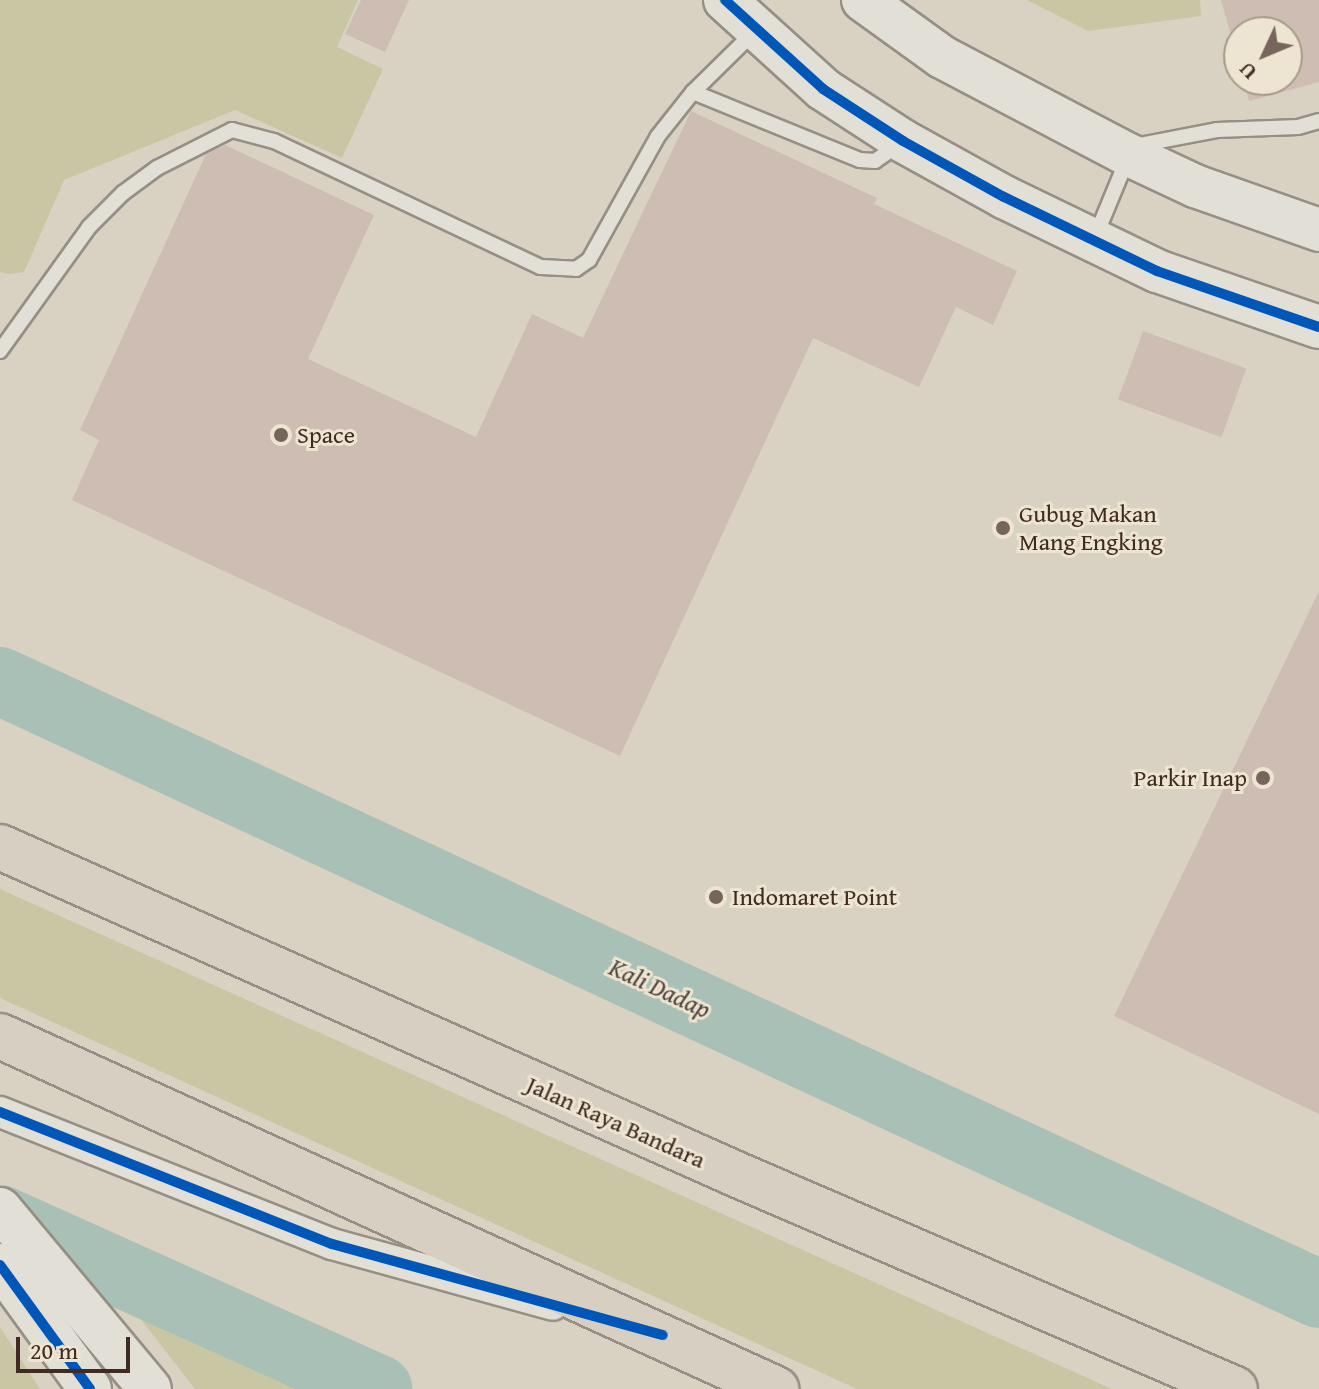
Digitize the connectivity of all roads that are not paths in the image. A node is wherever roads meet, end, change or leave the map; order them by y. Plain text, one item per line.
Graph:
1 (725, 0) edge
2 (863, 0) edge
3 (755, 30) junction
4 (693, 92) junction
5 (1319, 121) edge
6 (903, 141) junction
7 (1129, 155) junction
8 (1319, 230) edge
9 (1093, 242) junction
10 (1319, 327) edge
11 (0, 351) edge
12 (0, 847) edge
13 (0, 1036) edge
14 (0, 1112) edge
15 (0, 1209) edge
16 (0, 1265) edge
17 (663, 1335) junction
18 (146, 1383) edge
19 (90, 1389) edge
20 (776, 1389) edge
21 (1235, 1389) edge

1 - 3 street
2 - 7 street
3 - 4 lane
3 - 6 street
4 - 6 lane
4 - 11 lane
5 - 7 lane
6 - 9 street
7 - 8 street
7 - 9 lane
9 - 10 street
12 - 21 main road, Jalan Raya Bandara
13 - 17 main road
14 - 17 street
15 - 18 street
16 - 19 street
17 - 20 main road

